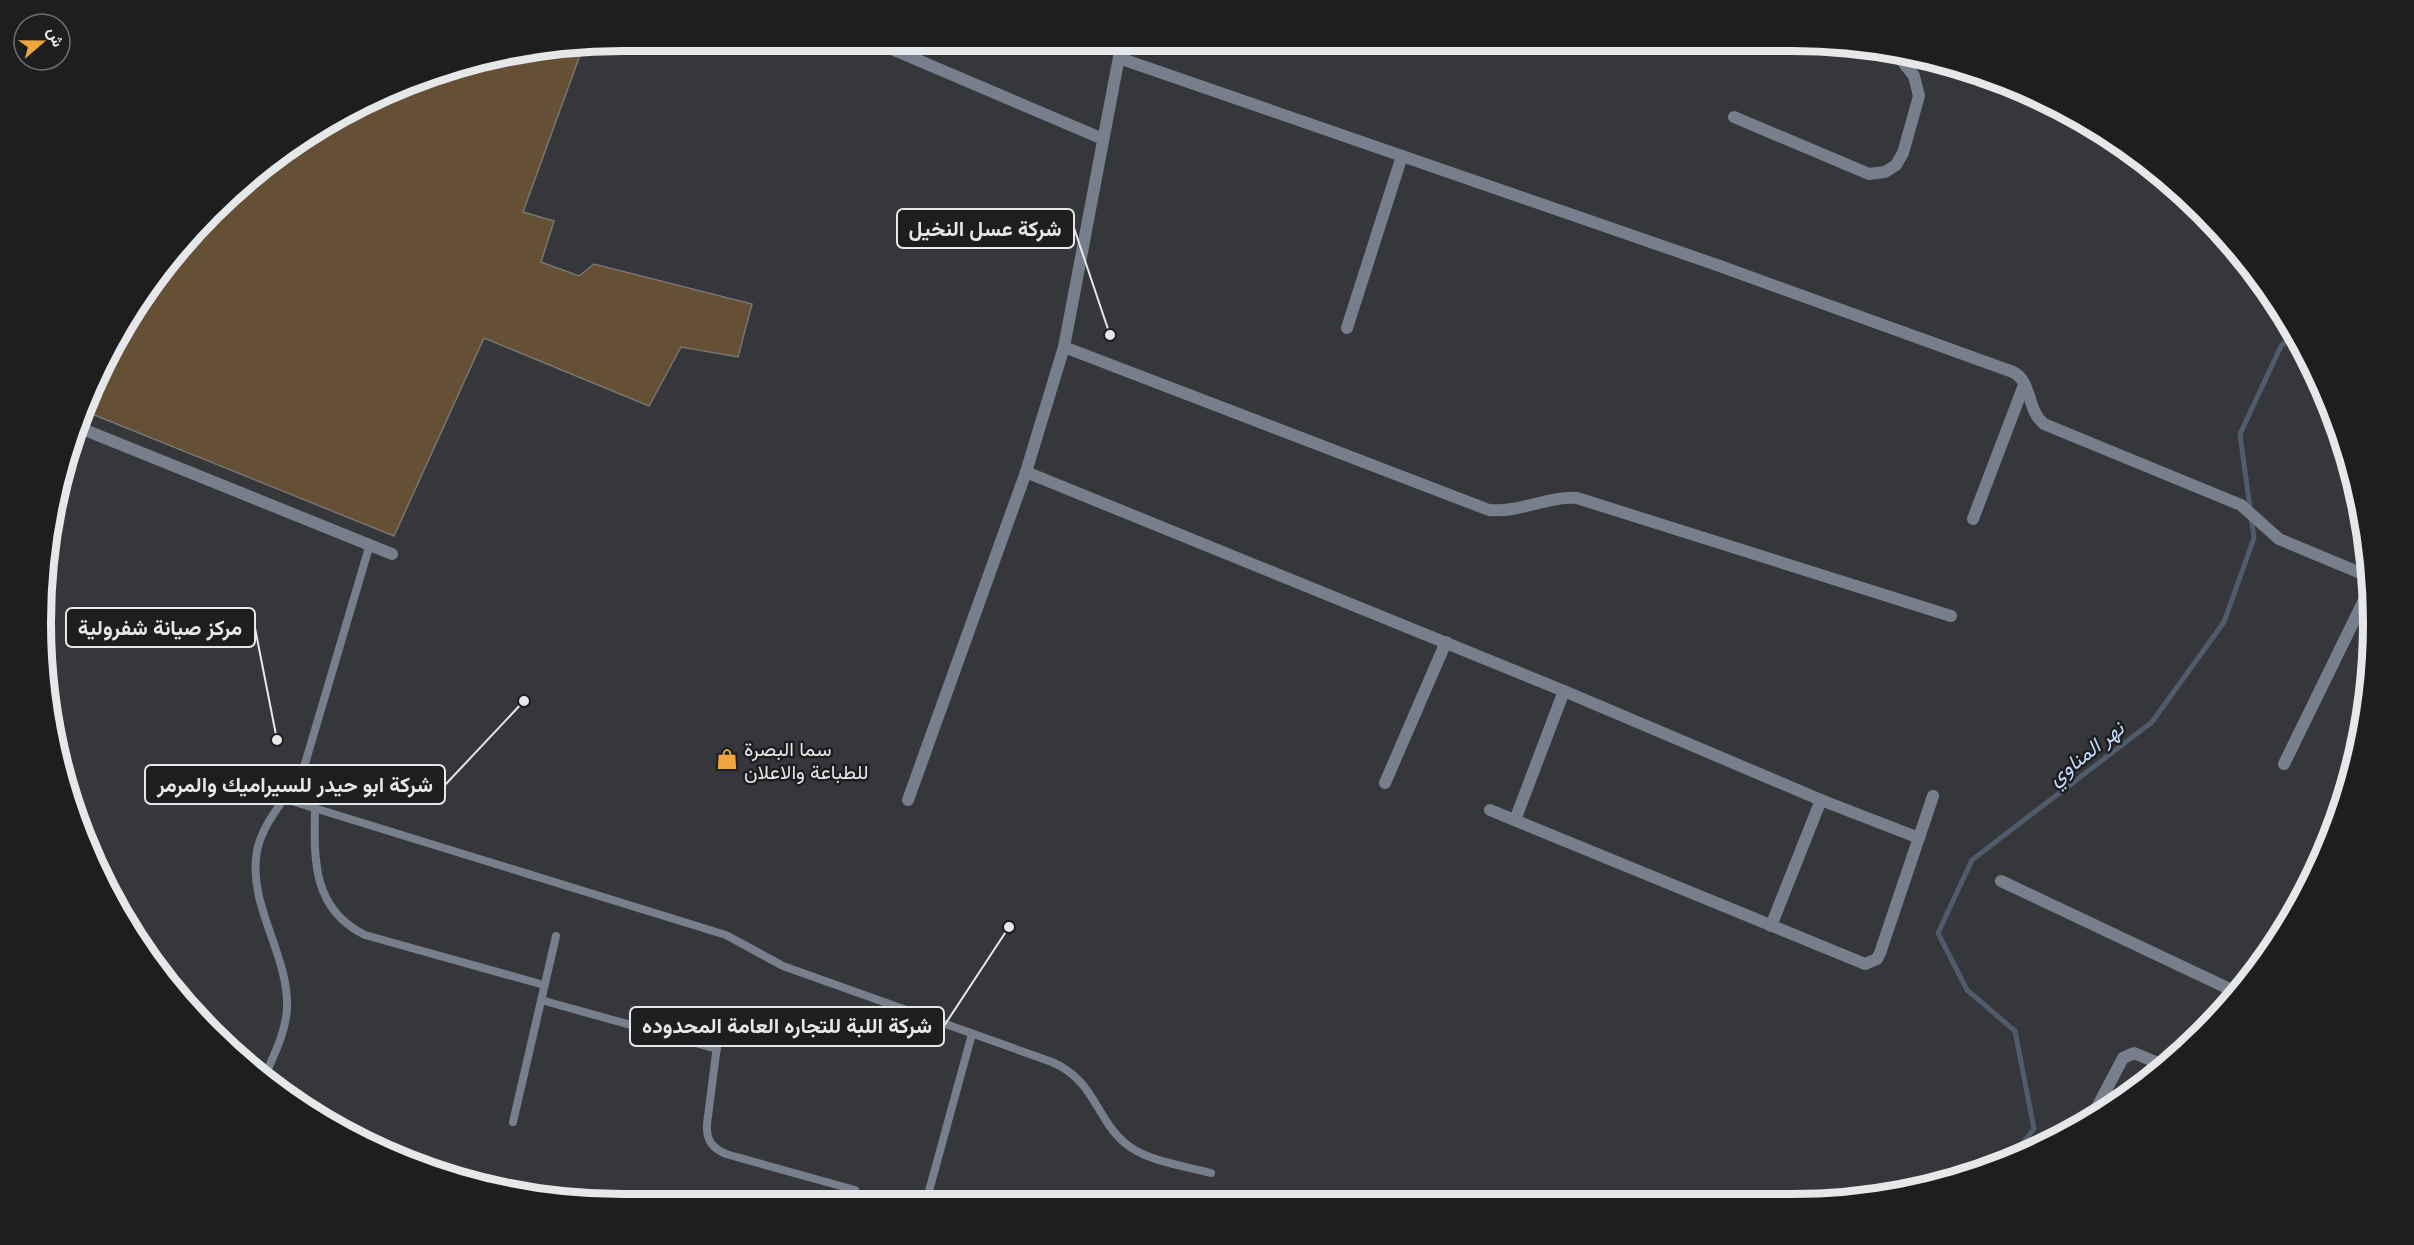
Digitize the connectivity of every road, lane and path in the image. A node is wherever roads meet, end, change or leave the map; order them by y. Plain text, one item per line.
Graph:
1 (911, 51) edge
2 (1120, 51) edge
3 (1119, 58) junction
4 (1903, 62) edge
5 (1734, 117) dead end
6 (1103, 139) junction
7 (1402, 156) junction
8 (1347, 328) dead end
9 (1064, 347) junction
10 (2024, 385) junction
11 (85, 430) edge
12 (1026, 472) junction
13 (1973, 519) dead end
14 (370, 544) junction
15 (392, 554) dead end
16 (2361, 573) edge
17 (2362, 603) edge
18 (1951, 616) dead end
19 (1446, 642) junction
20 (1564, 690) junction
21 (2284, 764) dead end
22 (1385, 783) dead end
23 (1933, 796) dead end
24 (285, 799) junction
25 (908, 800) dead end
26 (1821, 800) junction
27 (315, 808) junction
28 (1490, 810) dead end
29 (1515, 820) junction
30 (1919, 838) junction
31 (2001, 881) dead end
32 (1772, 926) junction
33 (556, 936) dead end
34 (544, 985) junction
35 (2229, 989) edge
36 (541, 1000) junction
37 (722, 1015) dead end
38 (972, 1034) junction
39 (717, 1050) junction
40 (2156, 1062) edge
41 (268, 1070) edge
42 (2099, 1104) edge
43 (513, 1122) dead end
44 (1210, 1173) dead end
45 (855, 1190) dead end
46 (928, 1194) edge

1 - 6 street
2 - 3 street
3 - 6 street
3 - 7 street
4 - 5 street
6 - 9 street
7 - 8 street
7 - 10 street
9 - 12 street
9 - 18 street
10 - 13 street
10 - 16 street
11 - 14 street
12 - 19 street
12 - 25 street
14 - 15 street
14 - 24 lane
17 - 21 street
19 - 20 street
19 - 22 street
20 - 26 street
20 - 29 street
23 - 30 street
24 - 27 lane
24 - 41 lane
26 - 30 street
26 - 32 street
27 - 34 lane
27 - 38 lane
28 - 29 street
29 - 32 street
30 - 32 street
31 - 35 street
33 - 34 lane
34 - 36 lane
36 - 39 lane
36 - 43 lane
37 - 39 lane
38 - 44 lane
38 - 46 lane
39 - 45 lane
40 - 42 street

